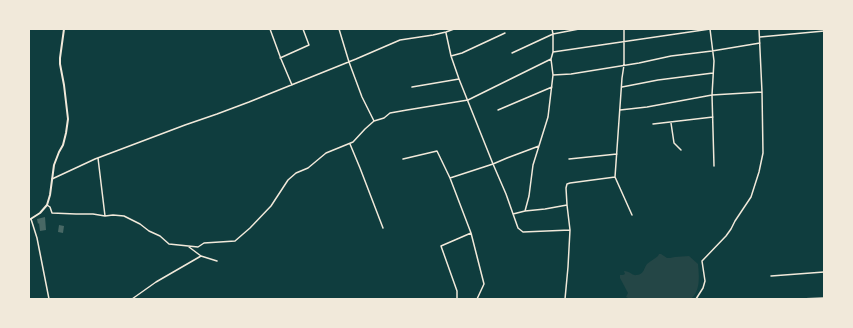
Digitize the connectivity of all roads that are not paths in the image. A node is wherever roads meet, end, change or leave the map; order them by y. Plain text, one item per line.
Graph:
1 (64, 29) edge
2 (270, 29) edge
3 (303, 29) edge
4 (339, 29) edge
5 (454, 29) edge
6 (552, 29) edge
7 (579, 29) edge
8 (624, 29) edge
9 (710, 29) edge
10 (759, 29) edge
11 (824, 31) edge
12 (446, 32) junction
13 (504, 33) dead end
14 (553, 34) junction
15 (760, 37) junction
16 (625, 42) junction
17 (760, 43) junction
18 (712, 51) junction
19 (553, 52) junction
20 (512, 53) dead end
21 (451, 56) junction
22 (280, 58) junction
23 (551, 59) junction
24 (349, 62) junction
25 (624, 65) junction
26 (713, 73) junction
27 (553, 75) junction
28 (459, 79) junction
29 (292, 85) junction
30 (412, 87) dead end
31 (552, 87) junction
32 (622, 87) junction
33 (762, 92) junction
34 (712, 95) junction
35 (468, 100) junction
36 (498, 110) dead end
37 (620, 110) junction
38 (713, 117) junction
39 (374, 121) junction
40 (671, 122) junction
41 (653, 124) dead end
42 (350, 144) junction
43 (538, 146) junction
44 (680, 150) dead end
45 (617, 154) junction
46 (98, 158) junction
47 (403, 159) dead end
48 (569, 159) dead end
49 (493, 164) junction
50 (714, 166) dead end
51 (615, 177) junction
52 (450, 178) junction
53 (52, 179) junction
54 (47, 205) junction
55 (567, 205) junction
56 (525, 211) junction
57 (513, 214) junction
58 (632, 215) dead end
59 (106, 216) junction
60 (30, 220) edge
61 (382, 228) dead end
62 (570, 230) junction
63 (471, 233) junction
64 (187, 246) junction
65 (201, 256) junction
66 (217, 260) dead end
67 (824, 272) edge
68 (771, 276) dead end
69 (824, 298) edge
70 (49, 299) edge
71 (132, 299) edge
72 (457, 299) edge
73 (478, 299) edge
74 (565, 299) edge
75 (696, 299) edge
76 (800, 299) edge

1 - 53 street
2 - 22 street
3 - 22 street
4 - 24 street
5 - 12 street
6 - 14 street
7 - 14 street
8 - 16 street
9 - 16 street
9 - 18 street
10 - 15 street
11 - 15 street
12 - 21 street
12 - 24 street
13 - 21 street
14 - 19 street
14 - 20 street
15 - 17 street
16 - 19 street
16 - 25 street
17 - 18 street
17 - 33 street
18 - 25 street
18 - 26 street
19 - 23 street
21 - 28 street
22 - 29 street
23 - 27 street
23 - 35 street
24 - 29 street
24 - 39 street
25 - 27 street
25 - 32 street
26 - 32 street
26 - 34 street
27 - 31 street
28 - 30 street
28 - 35 street
29 - 46 street
31 - 36 street
31 - 43 street
32 - 37 street
33 - 34 street
33 - 75 street
34 - 37 street
34 - 38 street
35 - 39 street
35 - 49 street
37 - 45 street
38 - 40 street
38 - 50 street
39 - 42 street
40 - 41 street
40 - 44 street
42 - 61 street
42 - 64 street
43 - 49 street
43 - 56 street
45 - 48 street
45 - 51 street
46 - 53 street
46 - 59 street
47 - 52 street
49 - 52 street
49 - 57 street
51 - 55 street
51 - 58 street
52 - 63 street
53 - 54 street
54 - 59 street
54 - 60 street
55 - 56 street
55 - 62 street
56 - 57 street
57 - 62 street
59 - 64 street
60 - 70 street
62 - 74 street
63 - 72 street
63 - 73 street
64 - 65 street
65 - 66 street
65 - 71 street
67 - 68 street
69 - 76 street

